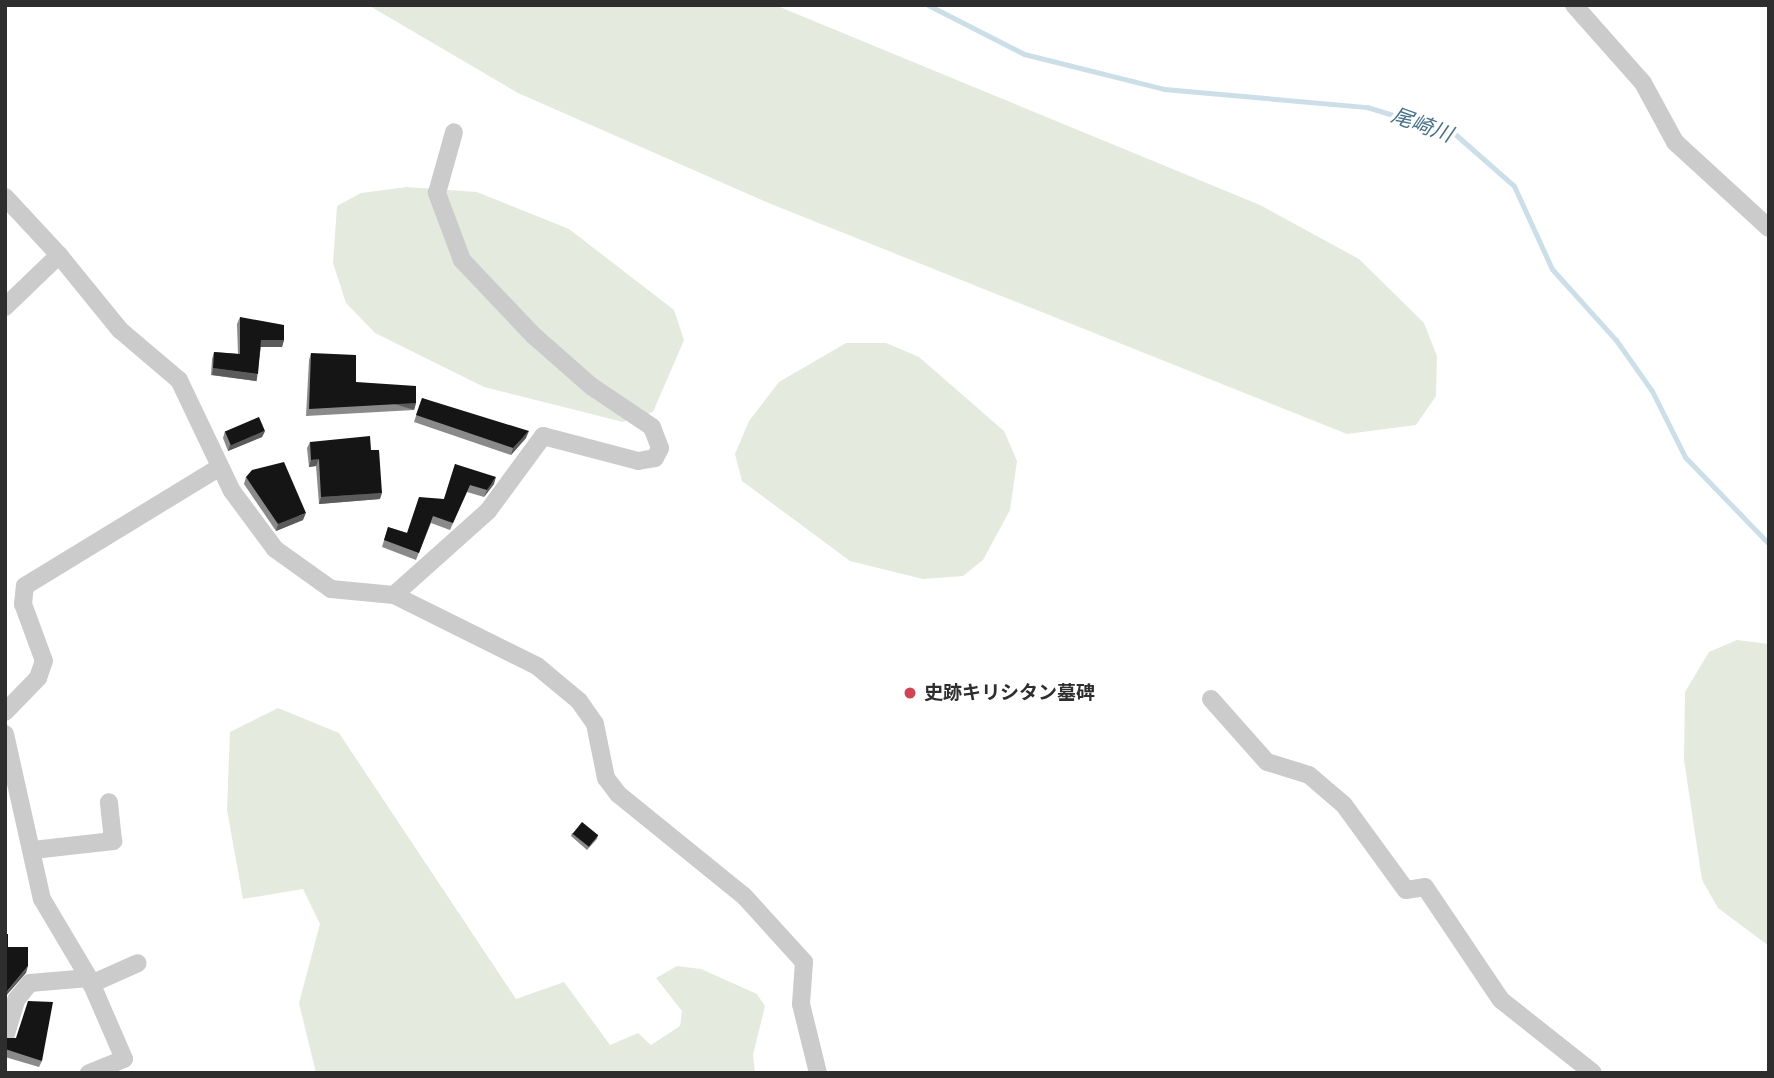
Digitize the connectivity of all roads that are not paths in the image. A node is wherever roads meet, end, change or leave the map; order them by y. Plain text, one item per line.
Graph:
1 (1574, 5) edge
2 (454, 132) dead end
3 (5, 197) edge
4 (1769, 228) edge
5 (59, 256) junction
6 (5, 307) edge
7 (220, 467) junction
8 (394, 595) junction
9 (1211, 699) dead end
10 (5, 712) edge
11 (5, 734) edge
12 (11, 790) edge
13 (109, 802) dead end
14 (33, 850) junction
15 (138, 963) dead end
16 (90, 981) junction
17 (5, 1037) edge
18 (126, 1066) edge
19 (89, 1073) edge
20 (818, 1073) edge
21 (1593, 1073) edge

1 - 4 street
2 - 8 street
3 - 5 street
5 - 6 street
5 - 7 street
7 - 8 street
7 - 10 street
8 - 20 street
9 - 21 street
11 - 12 street
12 - 14 street
13 - 14 street
14 - 16 street
15 - 16 street
16 - 17 street
16 - 18 street
18 - 19 street

